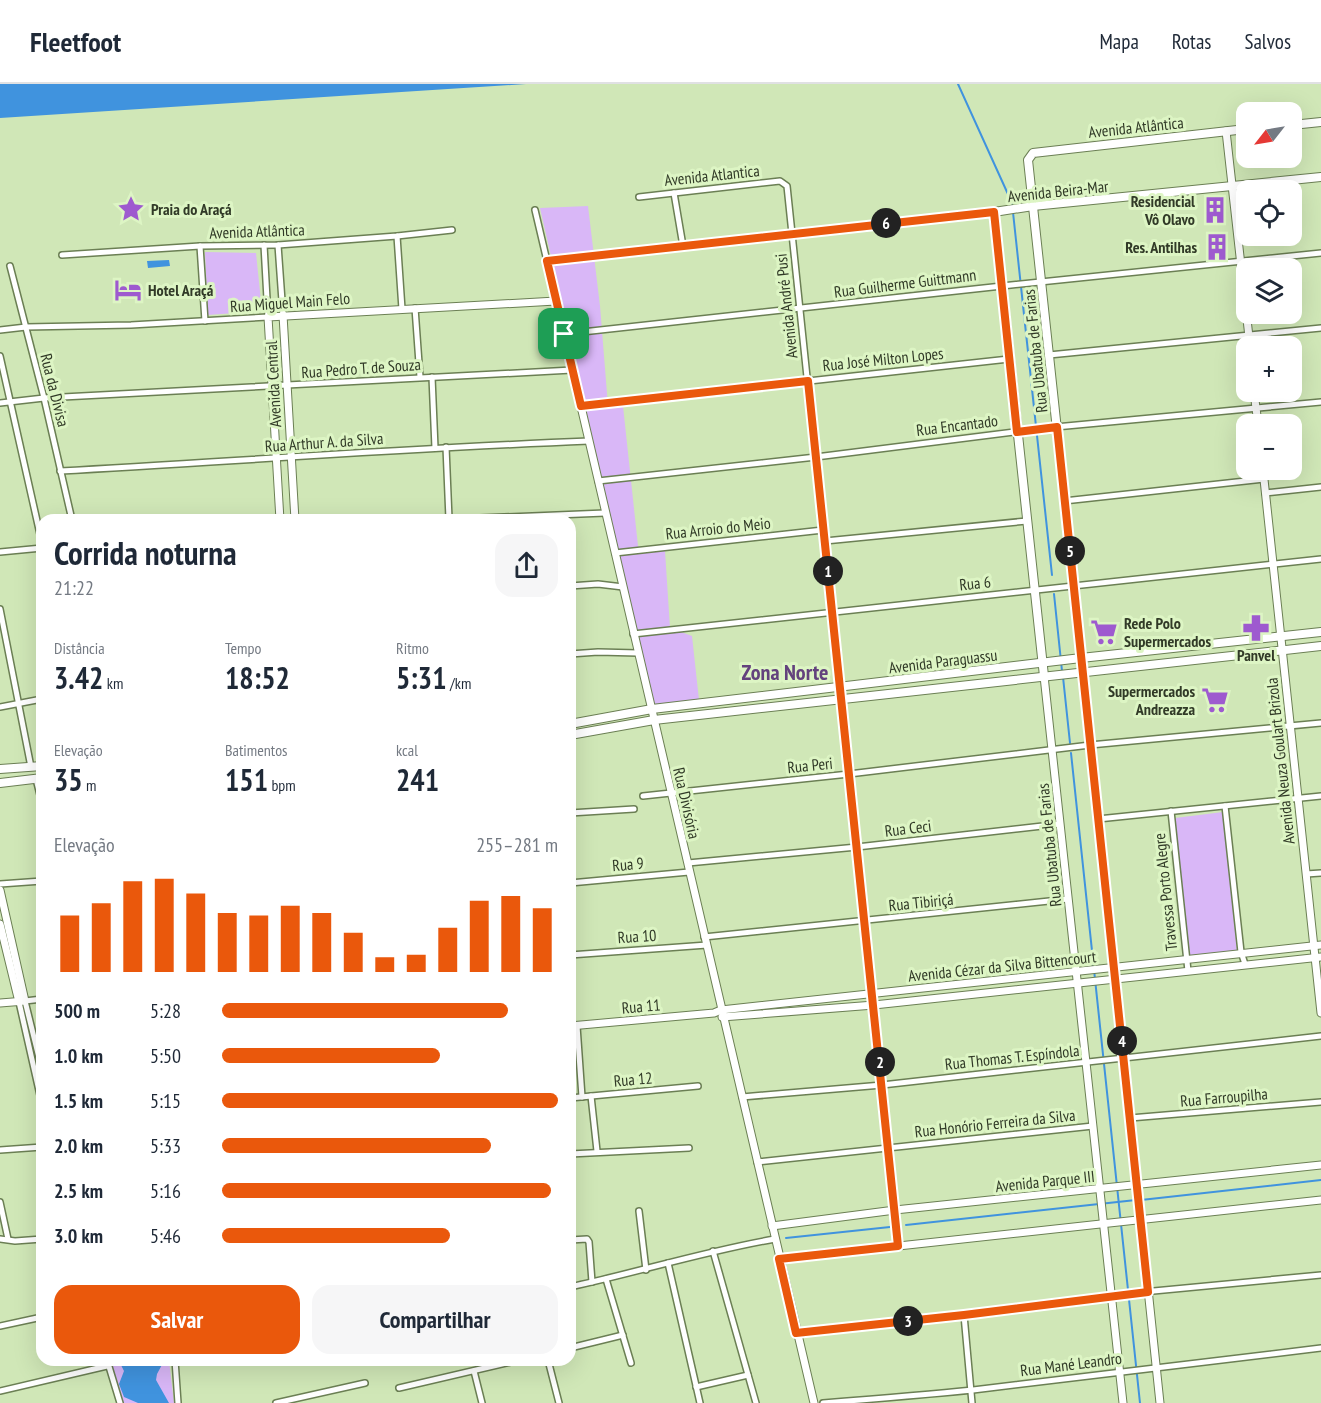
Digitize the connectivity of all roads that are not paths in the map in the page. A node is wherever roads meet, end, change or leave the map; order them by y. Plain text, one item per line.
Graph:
1 (1321, 122) edge
2 (1302, 124) edge
3 (1236, 130) edge
4 (1226, 131) junction
5 (1029, 155) joint
6 (1321, 177) edge
7 (787, 186) joint
8 (1232, 187) junction
9 (674, 193) junction
10 (639, 197) dead end
11 (1030, 207) junction
12 (535, 210) dead end
13 (996, 212) junction
14 (452, 230) dead end
15 (792, 233) junction
16 (397, 237) junction
17 (264, 245) junction
18 (278, 245) junction
19 (200, 246) junction
20 (683, 246) junction
21 (1321, 253) edge
22 (62, 255) dead end
23 (1240, 258) edge
24 (1276, 258) edge
25 (547, 261) junction
26 (1236, 262) edge
27 (10, 266) dead end
28 (1038, 282) junction
29 (1002, 286) junction
30 (556, 301) junction
31 (415, 308) junction
32 (402, 309) junction
33 (800, 309) junction
34 (283, 315) junction
35 (268, 317) junction
36 (204, 321) junction
37 (1247, 324) edge
38 (26, 327) junction
39 (1321, 328) edge
40 (0, 330) edge
41 (564, 334) junction
42 (1248, 335) junction
43 (1049, 355) junction
44 (0, 356) edge
45 (1010, 359) junction
46 (572, 370) junction
47 (420, 377) junction
48 (432, 377) junction
49 (808, 381) junction
50 (287, 387) junction
51 (272, 388) junction
52 (44, 398) junction
53 (11, 402) junction
54 (1255, 402) edge
55 (1321, 402) edge
56 (0, 403) edge
57 (581, 406) junction
58 (1256, 409) junction
59 (1257, 414) edge
60 (1057, 427) junction
61 (1017, 432) junction
62 (589, 441) junction
63 (446, 447) junction
64 (435, 448) junction
65 (291, 457) junction
66 (816, 457) junction
67 (276, 459) junction
68 (60, 471) junction
69 (1247, 480) edge
70 (1264, 480) edge
71 (598, 481) junction
72 (1321, 487) edge
73 (1265, 493) junction
74 (1064, 501) junction
75 (605, 513) junction
76 (71, 514) edge
77 (280, 514) edge
78 (295, 514) edge
79 (449, 514) edge
80 (576, 514) edge
81 (36, 516) edge
82 (1027, 521) junction
83 (824, 530) junction
84 (825, 541) junction
85 (36, 549) edge
86 (0, 552) edge
87 (615, 553) junction
88 (1321, 559) edge
89 (1273, 564) junction
90 (1073, 585) junction
91 (576, 586) edge
92 (622, 587) junction
93 (1036, 590) junction
94 (0, 609) edge
95 (832, 612) junction
96 (1321, 632) edge
97 (633, 634) junction
98 (1281, 637) junction
99 (1321, 646) edge
100 (1282, 650) junction
101 (576, 654) edge
102 (638, 654) junction
103 (1081, 658) junction
104 (1042, 664) junction
105 (1083, 672) junction
106 (1044, 676) junction
107 (840, 687) junction
108 (841, 699) junction
109 (36, 700) edge
110 (18, 704) junction
111 (0, 707) edge
112 (652, 710) junction
113 (654, 720) junction
114 (576, 723) edge
115 (1321, 723) edge
116 (1290, 726) junction
117 (576, 734) edge
118 (1090, 745) junction
119 (1052, 751) junction
120 (31, 767) junction
121 (36, 767) edge
122 (0, 769) edge
123 (849, 774) junction
124 (36, 778) edge
125 (0, 783) edge
126 (671, 794) junction
127 (643, 796) dead end
128 (1321, 796) edge
129 (1298, 799) junction
130 (1225, 806) junction
131 (634, 809) dead end
132 (1171, 811) junction
133 (576, 813) edge
134 (1098, 819) junction
135 (1060, 824) junction
136 (857, 848) junction
137 (688, 863) junction
138 (689, 872) junction
139 (1321, 873) edge
140 (1306, 874) junction
141 (36, 881) edge
142 (576, 882) edge
143 (0, 884) edge
144 (0, 890) edge
145 (1068, 899) junction
146 (865, 922) junction
147 (0, 924) edge
148 (704, 937) junction
149 (706, 945) junction
150 (1317, 945) edge
151 (1241, 952) junction
152 (576, 955) edge
153 (1318, 957) edge
154 (1186, 960) junction
155 (1245, 964) junction
156 (1114, 968) junction
157 (1076, 971) junction
158 (1188, 971) junction
159 (1112, 978) junction
160 (1081, 982) junction
161 (872, 993) junction
162 (36, 1000) edge
163 (22, 1001) junction
164 (0, 1003) edge
165 (874, 1005) junction
166 (718, 1011) junction
167 (1321, 1013) edge
168 (724, 1019) junction
169 (576, 1025) edge
170 (1321, 1036) edge
171 (36, 1049) edge
172 (576, 1054) edge
173 (1120, 1059) junction
174 (1086, 1063) junction
175 (36, 1073) edge
176 (882, 1085) junction
177 (698, 1086) dead end
178 (591, 1096) junction
179 (582, 1097) junction
180 (742, 1097) junction
181 (576, 1098) edge
182 (1321, 1102) edge
183 (1130, 1118) junction
184 (1092, 1126) junction
185 (36, 1147) edge
186 (688, 1148) dead end
187 (889, 1148) junction
188 (0, 1150) edge
189 (597, 1151) junction
190 (576, 1153) edge
191 (757, 1162) junction
192 (1321, 1165) edge
193 (1137, 1185) junction
194 (1099, 1189) junction
195 (1321, 1200) edge
196 (0, 1202) edge
197 (895, 1210) junction
198 (639, 1211) dead end
199 (1103, 1219) junction
200 (1136, 1219) junction
201 (771, 1226) junction
202 (0, 1239) edge
203 (8, 1239) junction
204 (36, 1239) edge
205 (775, 1239) junction
206 (576, 1240) edge
207 (898, 1246) junction
208 (713, 1251) junction
209 (779, 1259) junction
210 (668, 1263) junction
211 (646, 1270) junction
212 (1321, 1275) edge
213 (606, 1279) junction
214 (592, 1282) junction
215 (576, 1286) edge
216 (1148, 1292) junction
217 (1111, 1296) junction
218 (964, 1315) junction
219 (36, 1318) edge
220 (0, 1326) edge
221 (796, 1333) junction
222 (623, 1335) junction
223 (576, 1347) edge
224 (1321, 1348) edge
225 (631, 1364) dead end
226 (96, 1366) edge
227 (108, 1366) edge
228 (175, 1366) edge
229 (494, 1366) edge
230 (550, 1366) edge
231 (1152, 1367) junction
232 (474, 1371) junction
233 (1123, 1372) junction
234 (748, 1375) junction
235 (365, 1383) dead end
236 (696, 1387) junction
237 (399, 1388) dead end
238 (970, 1390) junction
239 (0, 1391) edge
240 (120, 1403) edge
241 (178, 1403) edge
242 (276, 1403) edge
243 (482, 1403) edge
244 (559, 1403) edge
245 (700, 1403) edge
246 (756, 1403) edge
247 (814, 1403) edge
248 (823, 1403) edge
249 (972, 1403) edge
250 (1123, 1403) edge
251 (1160, 1403) edge

1 - 2 main road
3 - 4 main road, Avenida Atlântica
4 - 5 main road, Avenida Atlântica
4 - 8 street
5 - 11 main road, Rua Ubatuba de Farias
6 - 8 main road, Avenida Beira-Mar
7 - 9 street, Avenida Atlantica
7 - 15 street, Avenida André Pusi
8 - 11 main road, Avenida Beira-Mar
8 - 23 street
9 - 10 street, Avenida Atlantica
9 - 20 street
11 - 13 main road, Avenida Beira-Mar
11 - 28 main road, Rua Ubatuba de Farias
12 - 25 street, Rua Divisória
13 - 15 street, Avenida Beira-Mar
13 - 29 main road, Rua Ubatuba de Farias
14 - 16 street, Avenida Atlântica
15 - 20 street, Avenida Beira-Mar
15 - 33 street, Avenida André Pusi
16 - 18 street, Avenida Atlântica
16 - 32 street
17 - 18 street, Avenida Atlântica
17 - 19 street, Avenida Atlântica
17 - 35 street, Avenida Central
18 - 34 street, Avenida Central
19 - 22 street, Avenida Atlântica
19 - 36 street
20 - 25 street, Avenida Beira-Mar
21 - 24 street, Rua Guilherme Guittmann
25 - 30 street, Rua Divisória
26 - 28 street, Rua Guilherme Guittmann
27 - 38 street, Rua da Divisa
28 - 29 street, Rua Guilherme Guittmann
28 - 43 main road, Rua Ubatuba de Farias
29 - 33 street, Rua Guilherme Guittmann
29 - 45 main road, Rua Ubatuba de Farias
30 - 31 street, Rua Miguel Main Felo
30 - 41 street, Rua Divisória
31 - 32 street, Rua Miguel Main Felo
31 - 47 street
32 - 34 street, Rua Miguel Main Felo
33 - 41 street, Rua Guilherme Guittmann
33 - 49 street, Avenida André Pusi
34 - 35 street, Rua Miguel Main Felo
34 - 50 street, Avenida Central
35 - 36 street, Rua Miguel Main Felo
35 - 51 street, Avenida Central
36 - 38 street, Rua Miguel Main Felo
37 - 42 street
38 - 40 street, Rua Miguel Main Felo
38 - 52 street, Rua da Divisa
39 - 42 street
41 - 46 street, Rua Divisória
42 - 43 street
43 - 60 main road, Rua Ubatuba de Farias
44 - 53 street
45 - 49 street, Rua José Milton Lopes
45 - 61 main road, Rua Ubatuba de Farias
46 - 48 street, Rua Pedro T. de Souza
46 - 57 street, Rua Divisória
47 - 48 street, Rua Pedro T. de Souza
47 - 50 street, Rua Pedro T. de Souza
48 - 64 street
49 - 57 street, Rua José Milton Lopes
49 - 66 street, Avenida André Pusi
50 - 51 street, Rua Pedro T. de Souza
50 - 65 street, Avenida Central
51 - 52 street, Rua Pedro T. de Souza
51 - 67 street, Avenida Central
52 - 53 street, Rua Pedro T. de Souza
52 - 68 street, Rua da Divisa
53 - 56 street, Rua Pedro T. de Souza
53 - 81 street
54 - 58 street
55 - 58 street, Rua Encantado
57 - 62 street, Rua Divisória
58 - 59 street
58 - 60 street, Rua Encantado
60 - 61 street, Rua Encantado
60 - 74 main road, Rua Ubatuba de Farias
61 - 66 street, Rua Encantado
61 - 82 main road, Rua Ubatuba de Farias
62 - 63 street, Rua Arthur A. da Silva
62 - 71 street, Rua Divisória
63 - 64 street, Rua Arthur A. da Silva
63 - 79 street
64 - 65 street, Rua Arthur A. da Silva
65 - 67 street, Rua Arthur A. da Silva
65 - 78 street, Avenida Central
66 - 71 street, Rua Encantado
66 - 83 street, Avenida André Pusi
67 - 68 street, Rua Arthur A. da Silva
67 - 77 street, Avenida Central
68 - 76 street, Rua da Divisa
69 - 74 street
70 - 73 street, Avenida Neuza Goulart Brizola
71 - 75 street, Rua Divisória
72 - 73 street
73 - 89 street, Avenida Neuza Goulart Brizola
74 - 90 main road, Rua Ubatuba de Farias
75 - 80 street
75 - 87 street, Rua Divisória
82 - 84 street
82 - 93 main road, Rua Ubatuba de Farias
83 - 84 street, Avenida André Pusi
83 - 87 street, Rua Arroio do Meio
84 - 95 street, Avenida André Pusi
85 - 86 street
87 - 92 street, Rua Divisória
88 - 89 street, Rua 6
89 - 90 street, Rua 6
89 - 98 street, Avenida Neuza Goulart Brizola
90 - 93 street, Rua 6
90 - 103 main road, Rua Ubatuba de Farias
91 - 92 street
92 - 97 street, Rua Divisória
93 - 95 street, Rua 6
93 - 104 main road, Rua Ubatuba de Farias
94 - 110 street
95 - 97 street, Rua 6
95 - 107 street, Avenida André Pusi
96 - 98 main road, Avenida Paraguassu
97 - 102 street, Rua Divisória
98 - 100 street, Avenida Neuza Goulart Brizola
98 - 103 main road, Avenida Paraguassu
99 - 100 main road, Avenida Paraguassu
100 - 105 main road, Avenida Paraguassu
100 - 116 street, Avenida Neuza Goulart Brizola
101 - 102 street
102 - 112 street, Rua Divisória
103 - 104 main road, Avenida Paraguassu
103 - 105 main road, Rua Ubatuba de Farias
104 - 106 main road, Rua Ubatuba de Farias
104 - 107 main road, Avenida Paraguassu
105 - 106 main road, Avenida Paraguassu
105 - 118 street, Rua Ubatuba de Farias
106 - 108 main road, Avenida Paraguassu
106 - 119 street, Rua Ubatuba de Farias
107 - 108 street, Avenida André Pusi
107 - 112 main road, Avenida Paraguassu
108 - 113 main road, Avenida Paraguassu
108 - 123 street, Avenida André Pusi
109 - 110 street
110 - 111 street
110 - 120 street
112 - 113 street, Rua Divisória
112 - 114 main road, Avenida Paraguassu
113 - 117 main road, Avenida Paraguassu
113 - 126 street, Rua Divisória
115 - 116 street
116 - 118 street
116 - 129 street, Avenida Neuza Goulart Brizola
118 - 119 street, Rua Peri
118 - 134 street, Rua Ubatuba de Farias
119 - 123 street, Rua Peri
119 - 135 street, Rua Ubatuba de Farias
120 - 121 main road
120 - 122 main road
123 - 126 street, Rua Peri
123 - 136 street, Avenida André Pusi
124 - 125 main road
126 - 127 street, Rua Peri
126 - 137 street, Rua Divisória
128 - 129 street
129 - 130 street
129 - 140 street, Avenida Neuza Goulart Brizola
130 - 132 street
130 - 151 street
131 - 133 street
132 - 134 street
132 - 154 street, Travessa Porto Alegre
134 - 156 street, Rua Ubatuba de Farias
135 - 136 street, Rua Ceci
135 - 145 street, Rua Ubatuba de Farias
136 - 137 street, Rua Ceci
136 - 146 street, Avenida André Pusi
137 - 138 street, Rua Divisória
138 - 142 street, Rua 9
138 - 148 street, Rua Divisória
139 - 140 street
140 - 150 street, Avenida Neuza Goulart Brizola
141 - 143 street
144 - 163 street
145 - 146 street, Rua Tibiriçá
145 - 157 street, Rua Ubatuba de Farias
146 - 148 street, Rua Tibiriçá
146 - 161 street, Avenida André Pusi
147 - 163 street
148 - 149 street, Rua Divisória
149 - 152 street, Rua 10
149 - 166 street, Rua Divisória
150 - 151 street, Avenida Cézar da Silva Bittencourt
150 - 153 street, Avenida Neuza Goulart Brizola
151 - 154 street, Avenida Cézar da Silva Bittencourt
151 - 155 street
153 - 155 street, Avenida Cézar da Silva Bittencourt
153 - 167 street, Avenida Neuza Goulart Brizola
154 - 156 street, Avenida Cézar da Silva Bittencourt
154 - 158 street, Travessa Porto Alegre
155 - 158 street, Avenida Cézar da Silva Bittencourt
156 - 157 street, Avenida Cézar da Silva Bittencourt
156 - 159 street, Rua Ubatuba de Farias
157 - 160 street, Rua Ubatuba de Farias
157 - 161 street, Avenida Cézar da Silva Bittencourt
158 - 159 street, Avenida Cézar da Silva Bittencourt
159 - 160 street, Avenida Cézar da Silva Bittencourt
159 - 173 street, Rua Ubatuba de Farias
160 - 165 street, Avenida Cézar da Silva Bittencourt
160 - 174 street, Rua Ubatuba de Farias
161 - 165 street, Avenida André Pusi
161 - 166 street, Avenida Cézar da Silva Bittencourt
162 - 163 street
163 - 164 street
163 - 171 street
163 - 175 street
165 - 168 street, Avenida Cézar da Silva Bittencourt
165 - 176 street, Avenida André Pusi
166 - 168 street, Rua Divisória
166 - 169 street, Rua 11
168 - 180 street, Rua Divisória
170 - 173 street, Rua Thomas T. Espíndola
172 - 179 street
173 - 174 street, Rua Thomas T. Espíndola
173 - 183 street, Rua Ubatuba de Farias
174 - 176 street, Rua Thomas T. Espíndola
174 - 184 street, Rua Ubatuba de Farias
176 - 180 street, Rua Thomas T. Espíndola
176 - 187 street, Avenida André Pusi
177 - 178 street, Rua 12
178 - 179 street, Rua 12
178 - 189 street
179 - 181 street, Rua 12
180 - 191 street, Rua Divisória
182 - 183 street, Rua Farroupilha
183 - 193 street, Rua Ubatuba de Farias
184 - 187 street, Rua Honório Ferreira da Silva
184 - 194 street, Rua Ubatuba de Farias
185 - 188 street
186 - 189 street
187 - 191 street, Rua Honório Ferreira da Silva
187 - 197 street, Avenida André Pusi
189 - 190 street
191 - 201 street, Rua Divisória
192 - 193 street, Avenida Parque III
193 - 194 street, Avenida Parque III
193 - 200 street, Rua Ubatuba de Farias
194 - 197 street, Avenida Parque III
194 - 199 street, Rua Ubatuba de Farias
195 - 200 street
196 - 203 street
197 - 201 street, Avenida Parque III
197 - 207 street, Avenida André Pusi
198 - 211 street
199 - 200 street
199 - 207 street
199 - 217 street, Rua Ubatuba de Farias
200 - 216 street, Rua Ubatuba de Farias
201 - 205 street, Rua Divisória
202 - 203 street
203 - 204 street
205 - 208 street
205 - 209 street, Rua Divisória
206 - 214 street
207 - 209 street
208 - 210 street
208 - 234 street
209 - 221 street, Rua Divisória
210 - 211 street
210 - 236 street
211 - 213 street
212 - 216 street
213 - 214 street
213 - 222 street
214 - 215 street
216 - 217 street
216 - 231 street, Rua Ubatuba de Farias
217 - 218 street
217 - 233 street, Rua Ubatuba de Farias
218 - 221 street
218 - 238 street
219 - 220 street
221 - 247 street, Rua Divisória
222 - 223 street
222 - 225 street
224 - 231 street, Rua Mané Leandro
226 - 239 street
227 - 240 street
228 - 241 street
229 - 232 street
230 - 244 street
231 - 233 street, Rua Mané Leandro
231 - 251 street, Rua Ubatuba de Farias
232 - 237 street
232 - 243 street
233 - 238 street, Rua Mané Leandro
233 - 250 street, Rua Ubatuba de Farias
234 - 236 street
234 - 246 street
235 - 242 street
236 - 245 street
238 - 248 street, Rua Mané Leandro
238 - 249 street

